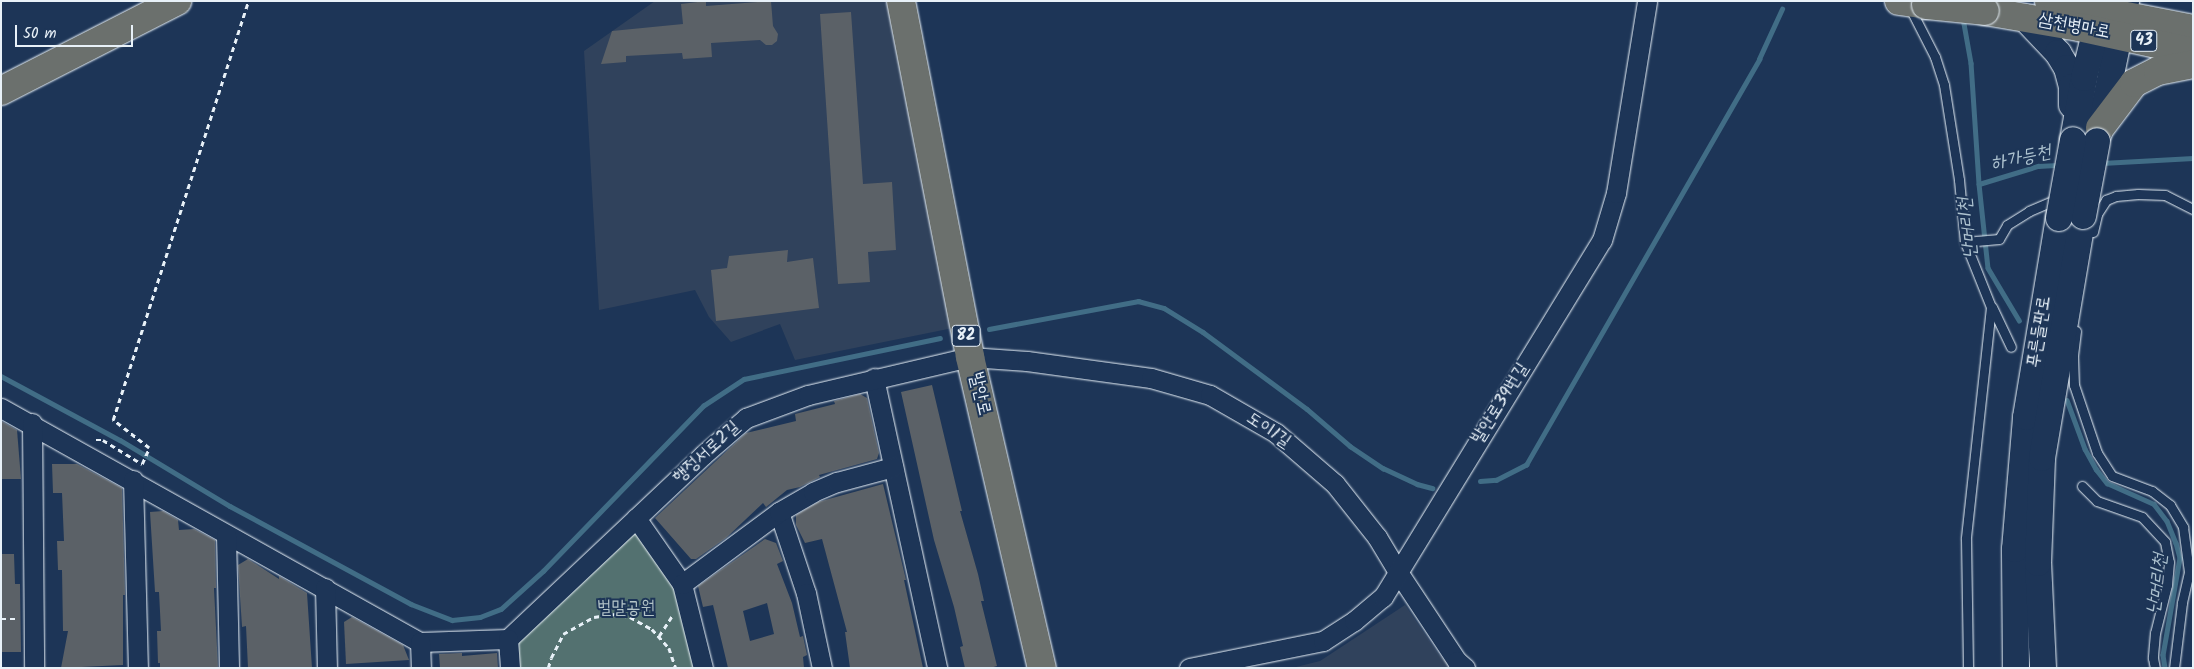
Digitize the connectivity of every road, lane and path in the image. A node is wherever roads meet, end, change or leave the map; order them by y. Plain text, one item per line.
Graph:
1 (177, 1) edge
2 (248, 1) edge
3 (901, 1) edge
4 (1647, 1) edge
5 (2049, 1) edge
6 (1911, 4) edge
7 (2111, 16) edge
8 (2024, 18) junction
9 (2193, 29) edge
10 (2193, 52) edge
11 (2193, 64) edge
12 (1, 91) edge
13 (2090, 136) junction
14 (2116, 196) junction
15 (2074, 206) junction
16 (2193, 209) edge
17 (1970, 242) junction
18 (2089, 245) dead end
19 (1992, 307) junction
20 (2077, 324) dead end
21 (2011, 347) dead end
22 (970, 357) junction
23 (874, 378) junction
24 (1, 408) edge
25 (32, 423) junction
26 (143, 461) dead end
27 (893, 467) junction
28 (134, 480) junction
29 (2082, 486) dead end
30 (779, 512) junction
31 (636, 518) junction
32 (226, 535) junction
33 (1398, 572) junction
34 (682, 584) junction
35 (325, 588) junction
36 (508, 639) junction
37 (420, 642) junction
38 (34, 668) edge
39 (138, 668) edge
40 (229, 668) edge
41 (327, 668) edge
42 (421, 668) edge
43 (510, 668) edge
44 (548, 668) edge
45 (676, 668) edge
46 (704, 668) edge
47 (822, 668) edge
48 (937, 668) edge
49 (1042, 668) edge
50 (1189, 668) edge
51 (1464, 668) edge
52 (1968, 668) edge
53 (2016, 668) edge
54 (2043, 668) edge
55 (2155, 668) edge
56 (2174, 668) edge

1 - 12 main road
2 - 26 path
3 - 22 main road, 발안로 / 82
4 - 33 street, 발안로39번길
5 - 7 main road, 삼천병마로 / 43
6 - 8 main road, 삼천병마로 / 43, bridge
6 - 17 lane
7 - 8 main road, 삼천병마로 / 43
7 - 9 main road, 삼천병마로 / 43
7 - 10 main road, 삼천병마로 / 43
7 - 13 main road, 푸른들판로
8 - 13 main road
11 - 13 main road
13 - 15 main road, 푸른들판로, bridge
14 - 15 lane
14 - 16 lane
14 - 18 lane
15 - 17 lane
15 - 53 main road, 푸른들판로
15 - 54 main road
17 - 19 lane
19 - 21 lane
19 - 52 lane
20 - 56 lane
22 - 23 street, 행정서로2길
22 - 33 street, 도이1길
22 - 49 main road, 발안로 / 82
23 - 27 street
23 - 31 street, 행정서로2길
24 - 25 street
25 - 28 street
25 - 38 street
27 - 30 street
27 - 48 street
28 - 32 street
28 - 39 street
29 - 55 lane
30 - 34 street
30 - 47 street
31 - 34 street
31 - 36 street, 행정서로2길
32 - 35 street
32 - 40 street
33 - 50 street, 발안로39번길
33 - 51 street, 도이1길
34 - 46 street
35 - 37 street
35 - 41 street
36 - 37 street
36 - 43 street
37 - 42 street
44 - 45 path

